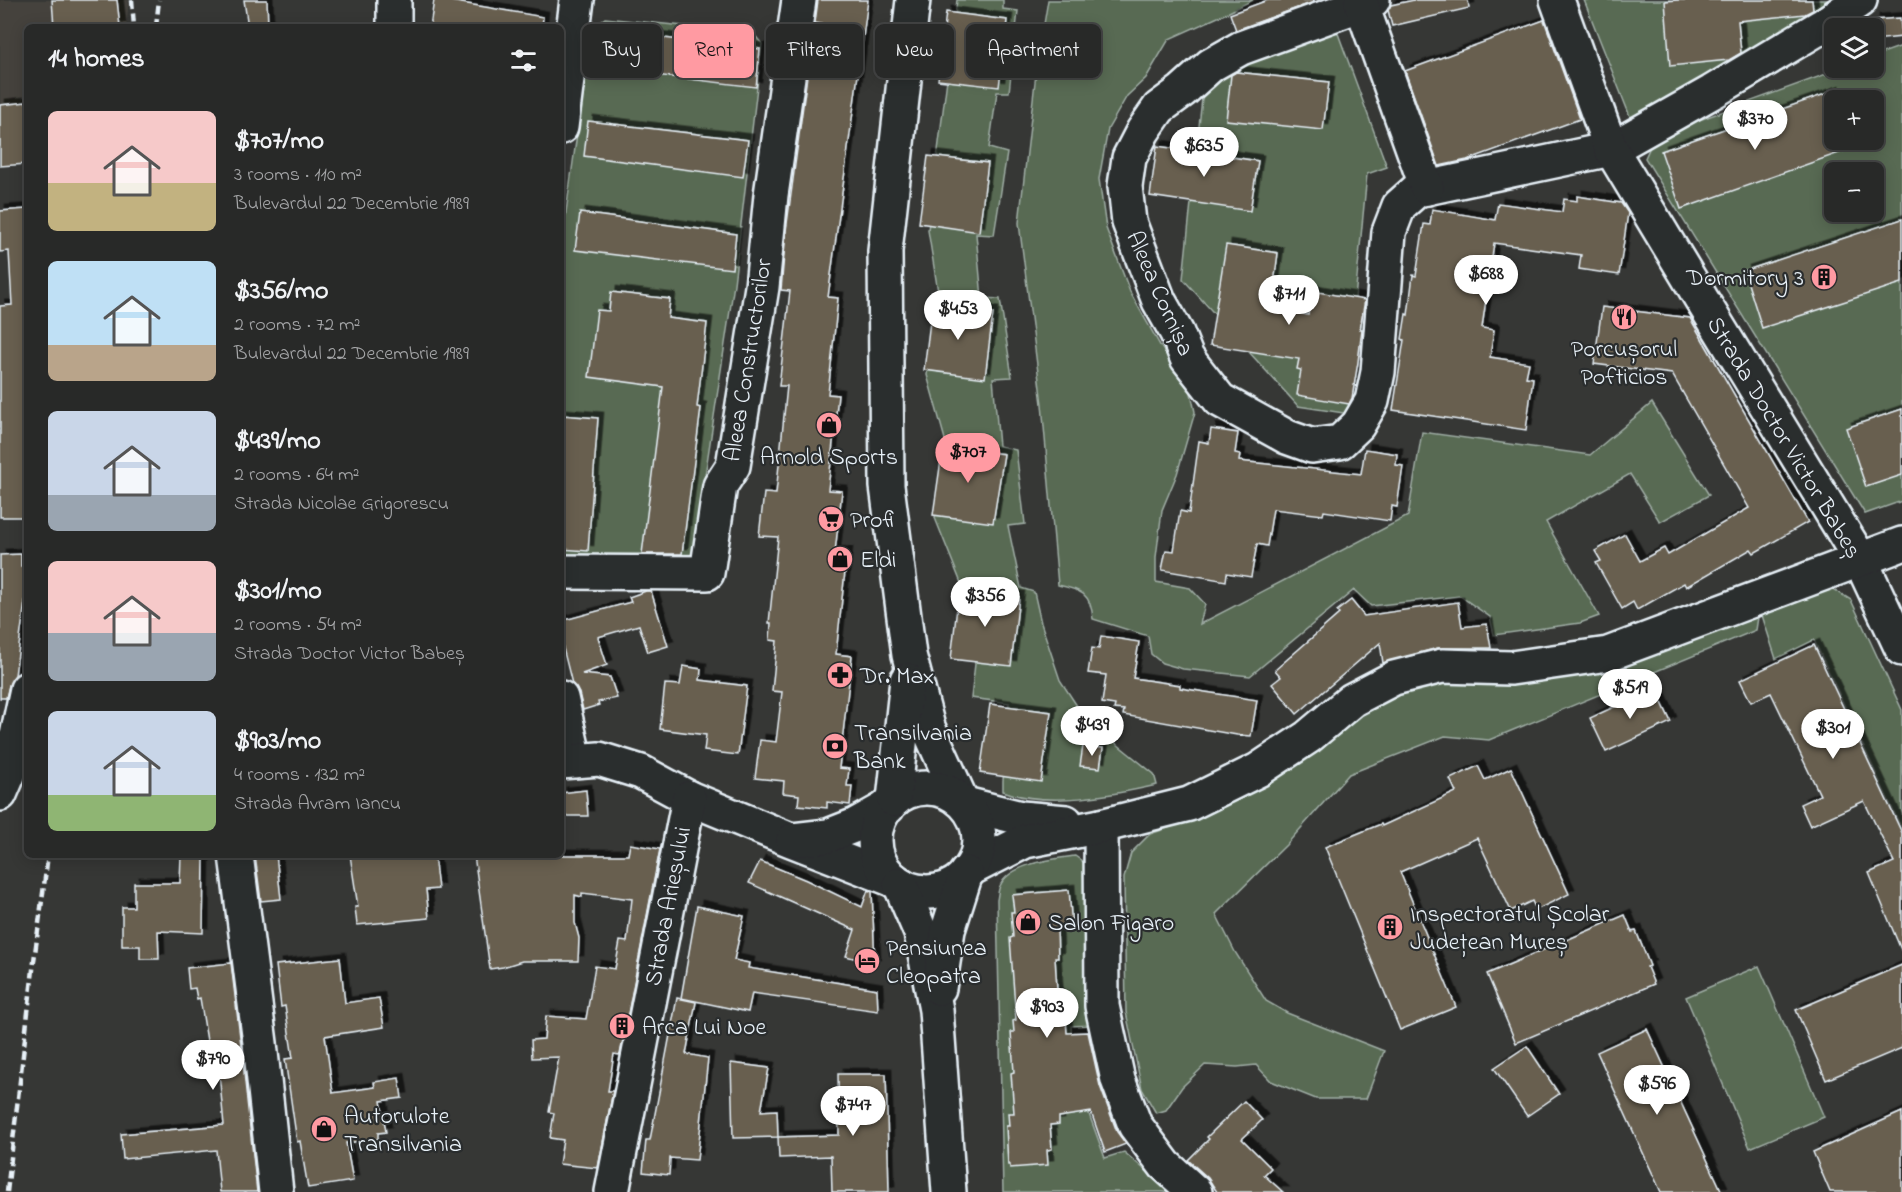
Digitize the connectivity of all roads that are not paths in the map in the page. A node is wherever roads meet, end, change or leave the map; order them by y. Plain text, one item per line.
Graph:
1 (394, 0) edge
2 (576, 0) edge
3 (913, 0) edge
4 (1557, 0) edge
5 (1860, 0) edge
6 (1367, 2) edge
7 (798, 12) edge
8 (394, 24) edge
9 (564, 96) edge
10 (1611, 149) junction
11 (1427, 188) junction
12 (1902, 544) edge
13 (1860, 559) junction
14 (564, 572) edge
15 (1902, 649) edge
16 (909, 655) junction
17 (24, 707) edge
18 (564, 725) edge
19 (568, 761) edge
20 (12, 780) edge
21 (689, 798) junction
22 (963, 802) junction
23 (891, 804) junction
24 (1101, 826) junction
25 (791, 840) junction
26 (236, 858) edge
27 (968, 871) junction
28 (897, 882) junction
29 (936, 1010) junction
30 (276, 1192) edge
31 (612, 1192) edge
32 (949, 1192) edge
33 (1195, 1192) edge

1 - 8 street
2 - 9 street
3 - 16 street
4 - 10 street, Strada Doctor Victor Babeș
5 - 10 street, Aleea Cornișa
6 - 11 street, Aleea Cornișa
6 - 11 street, Aleea Cornișa
7 - 14 street, Aleea Constructorilor
10 - 11 street, Aleea Cornișa
10 - 13 street, Strada Doctor Victor Babeș
12 - 13 street
13 - 15 street, Strada Doctor Victor Babeș
13 - 24 street
16 - 22 street
16 - 23 street
17 - 20 street
18 - 19 street
19 - 21 street
21 - 25 street
21 - 31 street, Strada Arieșului
22 - 23 street
22 - 24 street
22 - 27 street
23 - 25 street
23 - 28 street
24 - 27 street
24 - 33 street
25 - 28 street
26 - 30 street
27 - 28 street
27 - 29 street
28 - 29 street
29 - 32 street

